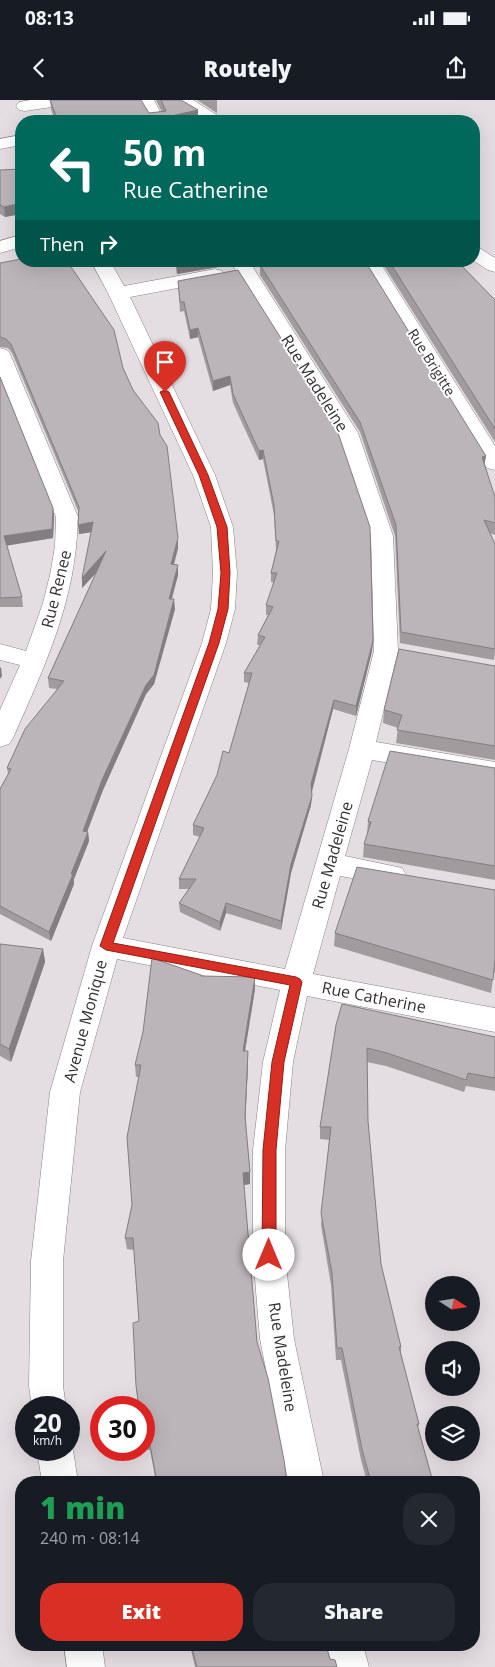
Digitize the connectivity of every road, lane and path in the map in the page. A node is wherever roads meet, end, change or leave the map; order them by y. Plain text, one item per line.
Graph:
1 (65, 100) edge
2 (146, 100) edge
3 (181, 100) edge
4 (26, 109) edge
5 (154, 115) edge
6 (205, 115) edge
7 (15, 141) edge
8 (0, 144) edge
9 (15, 242) edge
10 (0, 246) edge
11 (480, 257) edge
12 (495, 266) edge
13 (103, 267) edge
14 (244, 267) edge
15 (250, 267) edge
16 (373, 267) edge
17 (118, 293) junction
18 (0, 354) edge
19 (495, 463) edge
20 (0, 652) edge
21 (35, 661) junction
22 (0, 738) edge
23 (362, 749) junction
24 (495, 772) edge
25 (330, 864) junction
26 (417, 879) edge
27 (106, 946) junction
28 (296, 982) junction
29 (495, 1020) edge
30 (47, 1396) edge
31 (57, 1461) edge
32 (59, 1476) edge
33 (305, 1476) edge
34 (84, 1651) edge
35 (346, 1651) edge
36 (86, 1667) edge
37 (350, 1667) edge

1 - 4 street
2 - 5 street
3 - 6 street
7 - 8 street
9 - 10 street
11 - 12 street
13 - 17 street, Avenue Monique
14 - 17 street
15 - 23 street, Rue Madeleine
16 - 19 street, Rue Brigitte
17 - 27 street, Avenue Monique
18 - 21 street, Rue Renee
20 - 21 street
21 - 22 street, Rue Renee
23 - 24 street
23 - 25 street, Rue Madeleine
25 - 26 street
25 - 28 street, Rue Madeleine
27 - 28 street, Rue Catherine
27 - 30 street, Avenue Monique
28 - 29 street, Rue Catherine
28 - 33 street, Rue Madeleine
31 - 32 street
34 - 36 street
35 - 37 street

